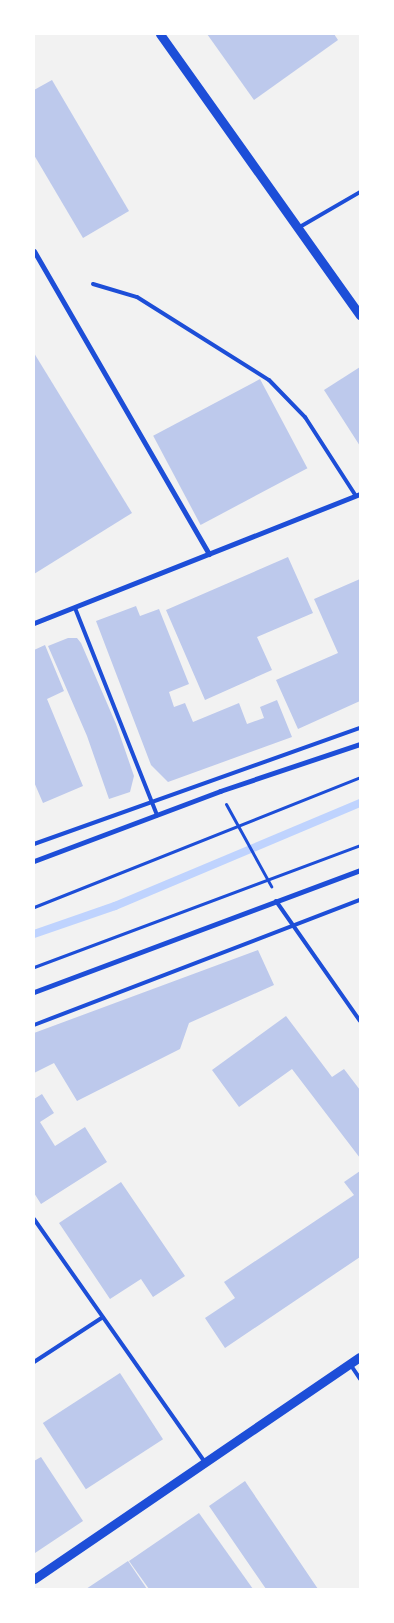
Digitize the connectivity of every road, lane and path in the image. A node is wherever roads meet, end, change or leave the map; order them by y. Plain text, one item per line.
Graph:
1 (160, 34) edge
2 (360, 192) edge
3 (298, 228) junction
4 (34, 251) edge
5 (93, 284) dead end
6 (360, 315) edge
7 (358, 495) edge
8 (209, 554) junction
9 (76, 608) junction
10 (34, 623) edge
11 (360, 728) edge
12 (360, 744) edge
13 (360, 777) edge
14 (220, 791) junction
15 (151, 800) junction
16 (157, 815) junction
17 (238, 827) junction
18 (34, 844) edge
19 (360, 845) edge
20 (34, 861) edge
21 (360, 870) edge
22 (269, 879) junction
23 (360, 900) edge
24 (276, 901) junction
25 (34, 906) edge
26 (294, 926) junction
27 (34, 967) edge
28 (34, 992) edge
29 (360, 1021) edge
30 (34, 1025) edge
31 (34, 1219) edge
32 (36, 1226) edge
33 (103, 1317) junction
34 (360, 1357) edge
35 (34, 1362) edge
36 (350, 1364) junction
37 (360, 1379) edge
38 (205, 1462) junction
39 (34, 1578) edge

1 - 3 street
2 - 3 lane
3 - 6 street
4 - 8 street
5 - 7 lane
7 - 8 street
8 - 9 street
9 - 10 street
9 - 15 lane
11 - 15 lane
12 - 14 street
13 - 17 path
14 - 16 street
14 - 17 path
15 - 16 lane
15 - 18 lane
16 - 20 street
17 - 22 path
17 - 25 path
19 - 22 path
21 - 24 street
22 - 24 path
22 - 27 path
23 - 26 lane
24 - 26 lane
24 - 28 street
26 - 29 lane
26 - 30 lane
31 - 32 lane
32 - 33 lane
33 - 35 lane
33 - 38 lane
34 - 36 street
36 - 37 lane
36 - 38 street
38 - 39 street

